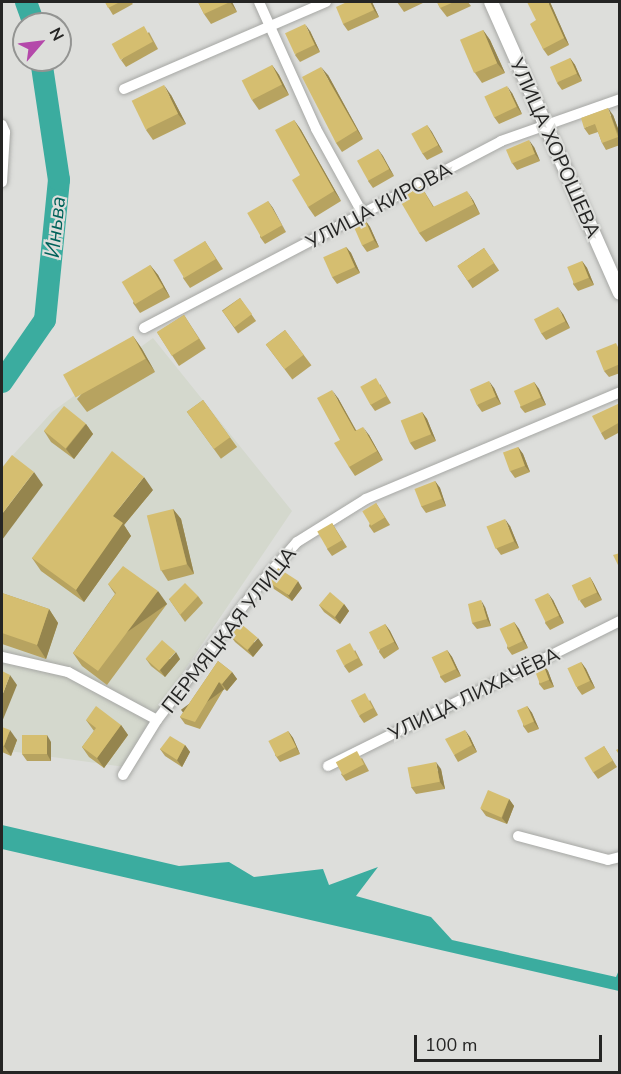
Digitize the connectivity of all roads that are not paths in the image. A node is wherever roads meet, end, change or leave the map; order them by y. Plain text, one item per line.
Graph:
1 (259, 2) edge
2 (326, 2) edge
3 (491, 2) edge
4 (271, 28) junction
5 (124, 89) dead end
6 (620, 99) edge
7 (2, 124) edge
8 (545, 126) junction
9 (2, 182) edge
10 (363, 214) junction
11 (620, 293) edge
12 (144, 328) dead end
13 (620, 392) edge
14 (620, 621) edge
15 (2, 657) edge
16 (157, 720) junction
17 (327, 766) dead end
18 (123, 775) dead end
19 (518, 836) dead end
20 (620, 857) edge

1 - 4 street
2 - 4 street
3 - 8 street, УЛИЦА ХОРОШЕВА
4 - 5 street
4 - 10 street
6 - 8 street, УЛИЦА КИРОВА
7 - 9 street
8 - 10 street, УЛИЦА КИРОВА
8 - 11 street, УЛИЦА ХОРОШЕВА
10 - 12 street, УЛИЦА КИРОВА
13 - 16 street, ПЕРМЯЦКАЯ УЛИЦА
14 - 17 street, УЛИЦА ЛИХАЧЁВА
15 - 16 street
16 - 18 street, ПЕРМЯЦКАЯ УЛИЦА
19 - 20 street

